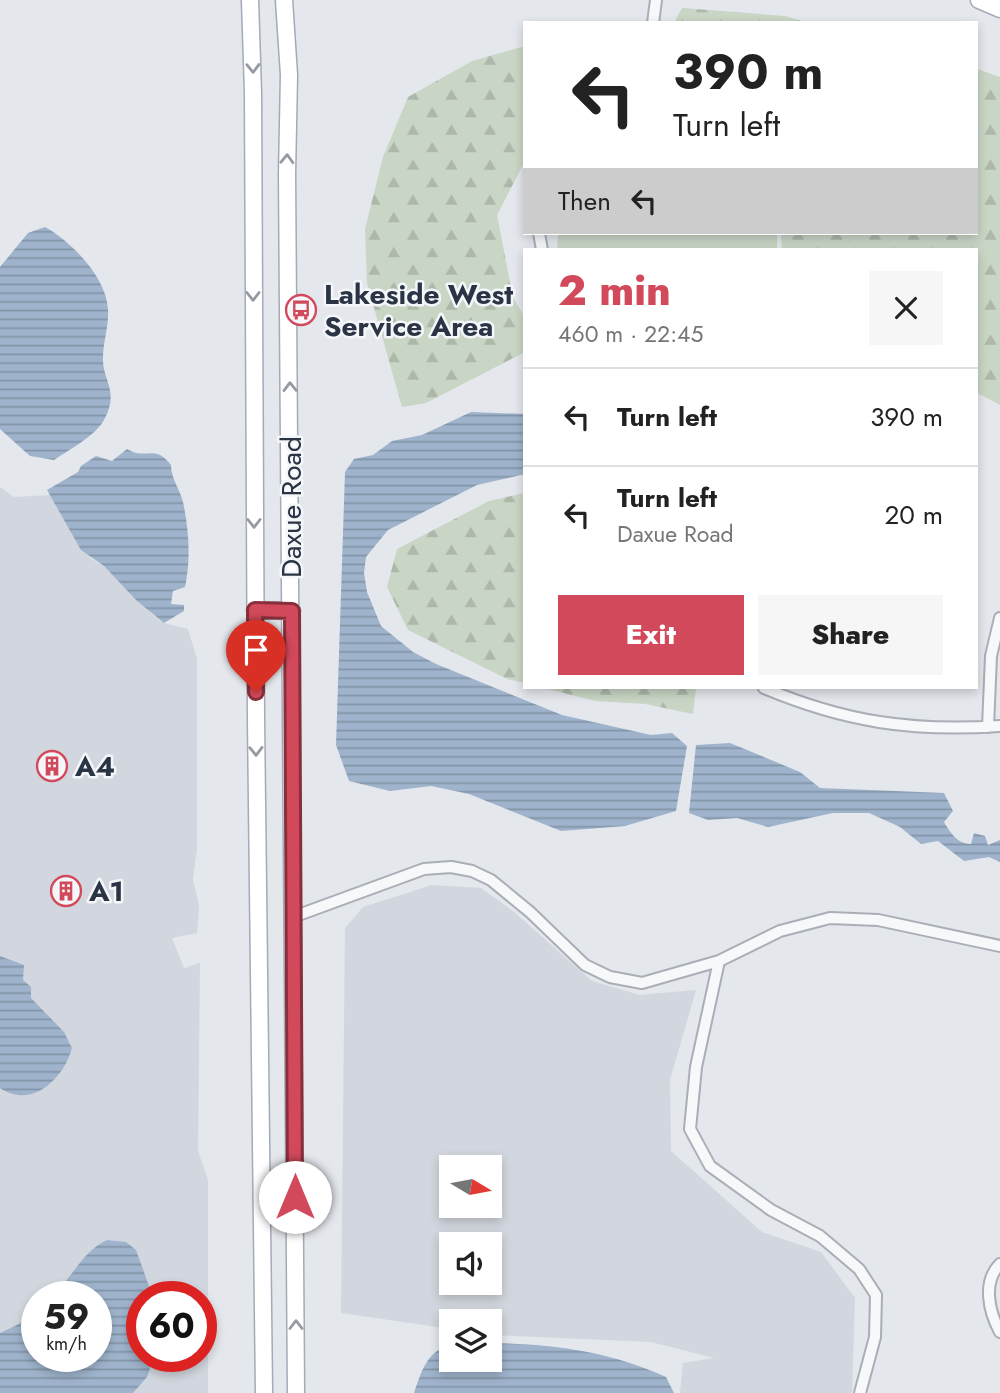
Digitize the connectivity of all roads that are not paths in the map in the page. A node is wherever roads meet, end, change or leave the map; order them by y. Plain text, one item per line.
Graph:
1 (284, 0) edge
2 (292, 0) edge
3 (656, 0) edge
4 (979, 0) edge
5 (249, 4) edge
6 (1000, 9) edge
7 (653, 21) edge
8 (287, 36) junction
9 (255, 610) junction
10 (292, 611) junction
11 (1000, 618) edge
12 (767, 689) edge
13 (994, 727) edge
14 (293, 918) junction
15 (1000, 946) edge
16 (719, 961) junction
17 (1000, 1264) edge
18 (1000, 1332) edge
19 (264, 1393) edge
20 (296, 1393) edge
21 (860, 1393) edge

1 - 8 main road, Daxue Road
2 - 8 main road
3 - 7 street
4 - 6 main road
5 -> 9 main road, Daxue Road
10 -> 8 main road, Daxue Road
9 - 10 main road
9 -> 19 main road, Daxue Road
10 - 14 main road, Daxue Road
11 - 13 street
12 - 13 street
14 - 16 street
20 -> 14 main road, Daxue Road
15 - 16 street
16 - 21 street
17 - 18 street

